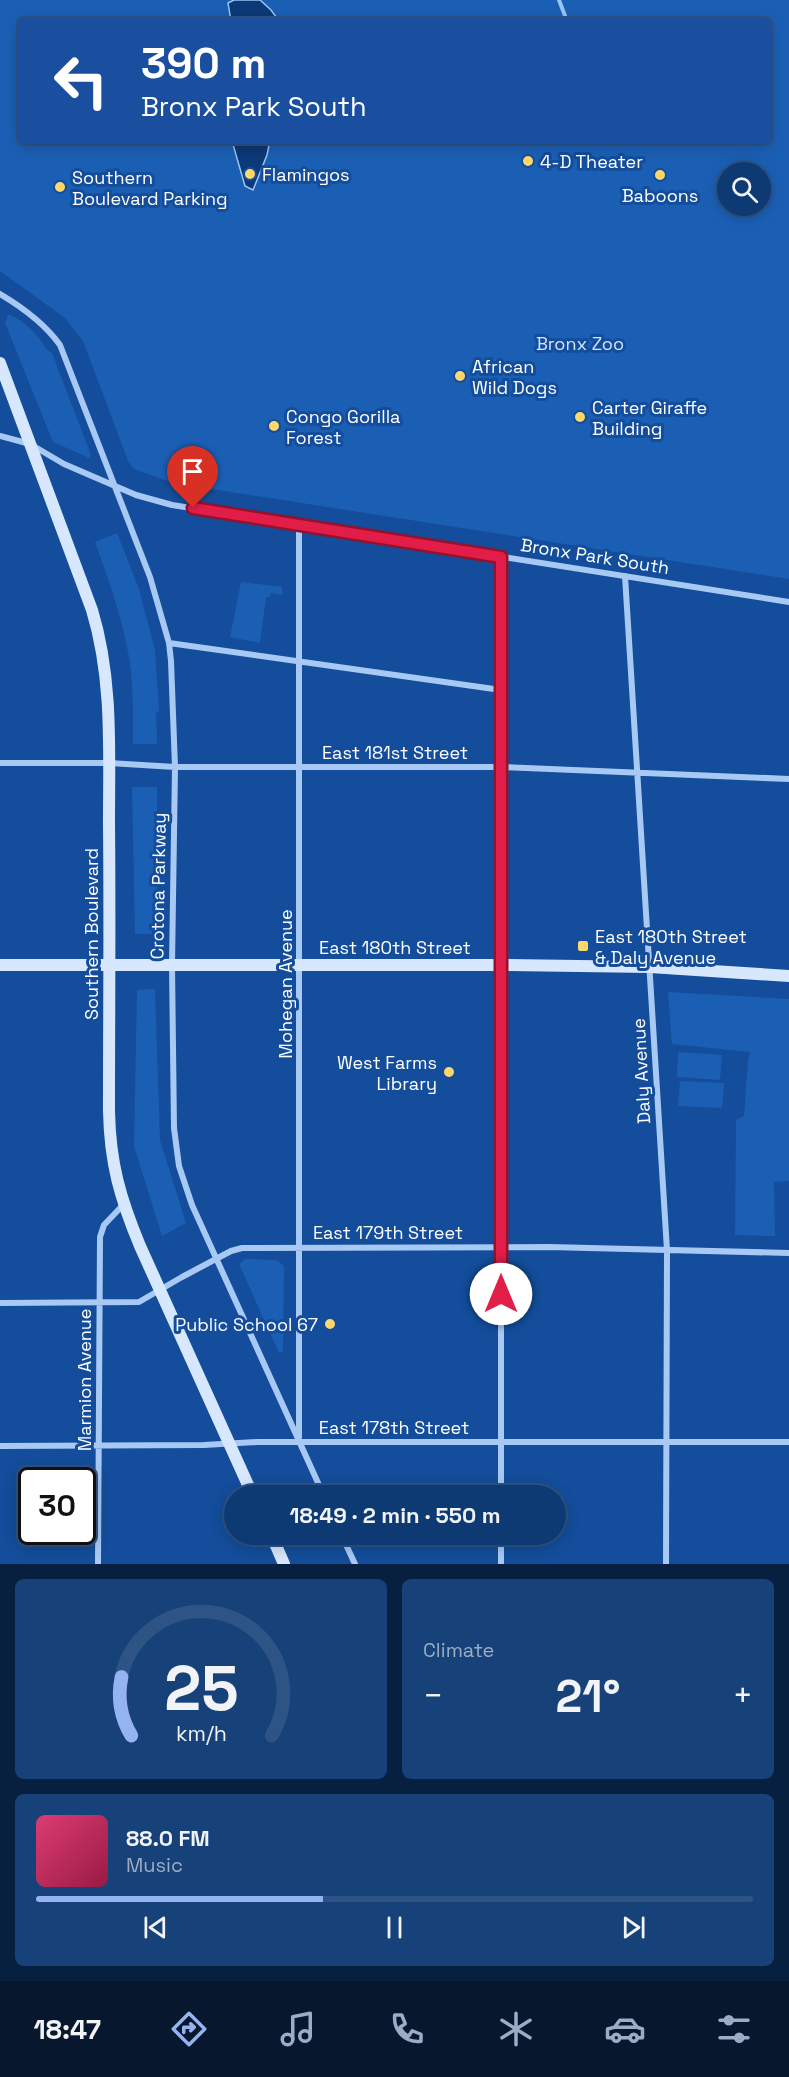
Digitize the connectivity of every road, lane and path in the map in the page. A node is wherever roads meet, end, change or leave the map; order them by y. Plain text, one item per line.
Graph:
1 (0, 294) edge
2 (0, 363) edge
3 (0, 436) edge
4 (30, 444) junction
5 (114, 484) junction
6 (299, 525) junction
7 (501, 557) junction
8 (625, 576) junction
9 (789, 602) edge
10 (169, 643) junction
11 (300, 662) junction
12 (501, 690) junction
13 (0, 763) edge
14 (109, 763) junction
15 (175, 767) junction
16 (300, 767) junction
17 (501, 767) junction
18 (638, 772) junction
19 (789, 779) edge
20 (501, 964) junction
21 (0, 965) edge
22 (172, 965) junction
23 (300, 965) junction
24 (110, 966) junction
25 (650, 967) junction
26 (789, 976) edge
27 (124, 1204) junction
28 (299, 1247) junction
29 (500, 1247) junction
30 (667, 1250) junction
31 (789, 1253) edge
32 (216, 1259) junction
33 (160, 1290) junction
34 (0, 1303) edge
35 (99, 1303) junction
36 (299, 1442) junction
37 (501, 1442) junction
38 (667, 1442) junction
39 (789, 1442) edge
40 (230, 1444) junction
41 (0, 1446) edge
42 (98, 1447) junction
43 (248, 1485) edge
44 (319, 1485) edge
45 (501, 1485) edge
46 (276, 1545) edge
47 (346, 1545) edge
48 (501, 1545) edge
49 (98, 1564) edge
50 (284, 1564) edge
51 (355, 1564) edge
52 (501, 1564) edge
53 (666, 1564) edge

1 - 5 street, Crotona Parkway
2 - 4 main road, Southern Boulevard
3 - 4 street, Bronx Park South
4 - 5 street, Bronx Park South
4 - 14 main road, Southern Boulevard
5 - 6 street, Bronx Park South
5 - 10 street, Crotona Parkway
6 - 7 street, Bronx Park South
6 - 11 street, Mohegan Avenue
7 - 8 street, Bronx Park South
7 - 12 street
8 - 9 street, Bronx Park South
8 - 18 street, Daly Avenue
10 - 11 street
10 - 15 street, Crotona Parkway
11 - 12 street
11 - 16 street, Mohegan Avenue
12 - 17 street
13 - 14 street, East 181st Street
14 - 15 street, East 181st Street
14 - 24 main road, Southern Boulevard
15 - 16 street, East 181st Street
15 - 22 street, Crotona Parkway
16 - 17 street, East 181st Street
16 - 23 street, Mohegan Avenue
17 - 18 street, East 181st Street
17 - 20 street
18 - 19 street, East 181st Street
18 - 25 street, Daly Avenue
20 - 23 main road, East 180th Street
20 - 25 main road, East 180th Street
20 - 29 street
21 - 24 main road, East 180th Street
22 - 23 main road, East 180th Street
22 - 24 main road, East 180th Street
22 - 32 street, Crotona Parkway
23 - 28 street, Mohegan Avenue
24 - 27 main road, Southern Boulevard
25 - 26 main road, East 180th Street
25 - 30 street, Daly Avenue
27 - 33 main road, Southern Boulevard
27 - 35 street, Marmion Avenue
28 - 29 street, East 179th Street
28 - 32 street, East 179th Street
28 - 36 street, Mohegan Avenue
29 - 30 street, East 179th Street
29 - 37 street
30 - 31 street, East 179th Street
30 - 38 street, Daly Avenue
32 - 33 street, East 179th Street
32 - 36 street, Crotona Parkway
33 - 35 street, East 179th Street
33 - 40 main road, Southern Boulevard
34 - 35 street, East 179th Street
35 - 42 street, Marmion Avenue
36 - 37 street, East 178th Street
36 - 40 street, East 178th Street
36 - 44 street, Crotona Parkway
37 - 38 street, East 178th Street
37 - 45 street
38 - 39 street, East 178th Street
38 - 53 street, Daly Avenue
40 - 42 street, East 178th Street
40 - 43 main road, Southern Boulevard
41 - 42 street, East 178th Street
42 - 49 street, Marmion Avenue
46 - 50 main road
47 - 51 street
48 - 52 street

